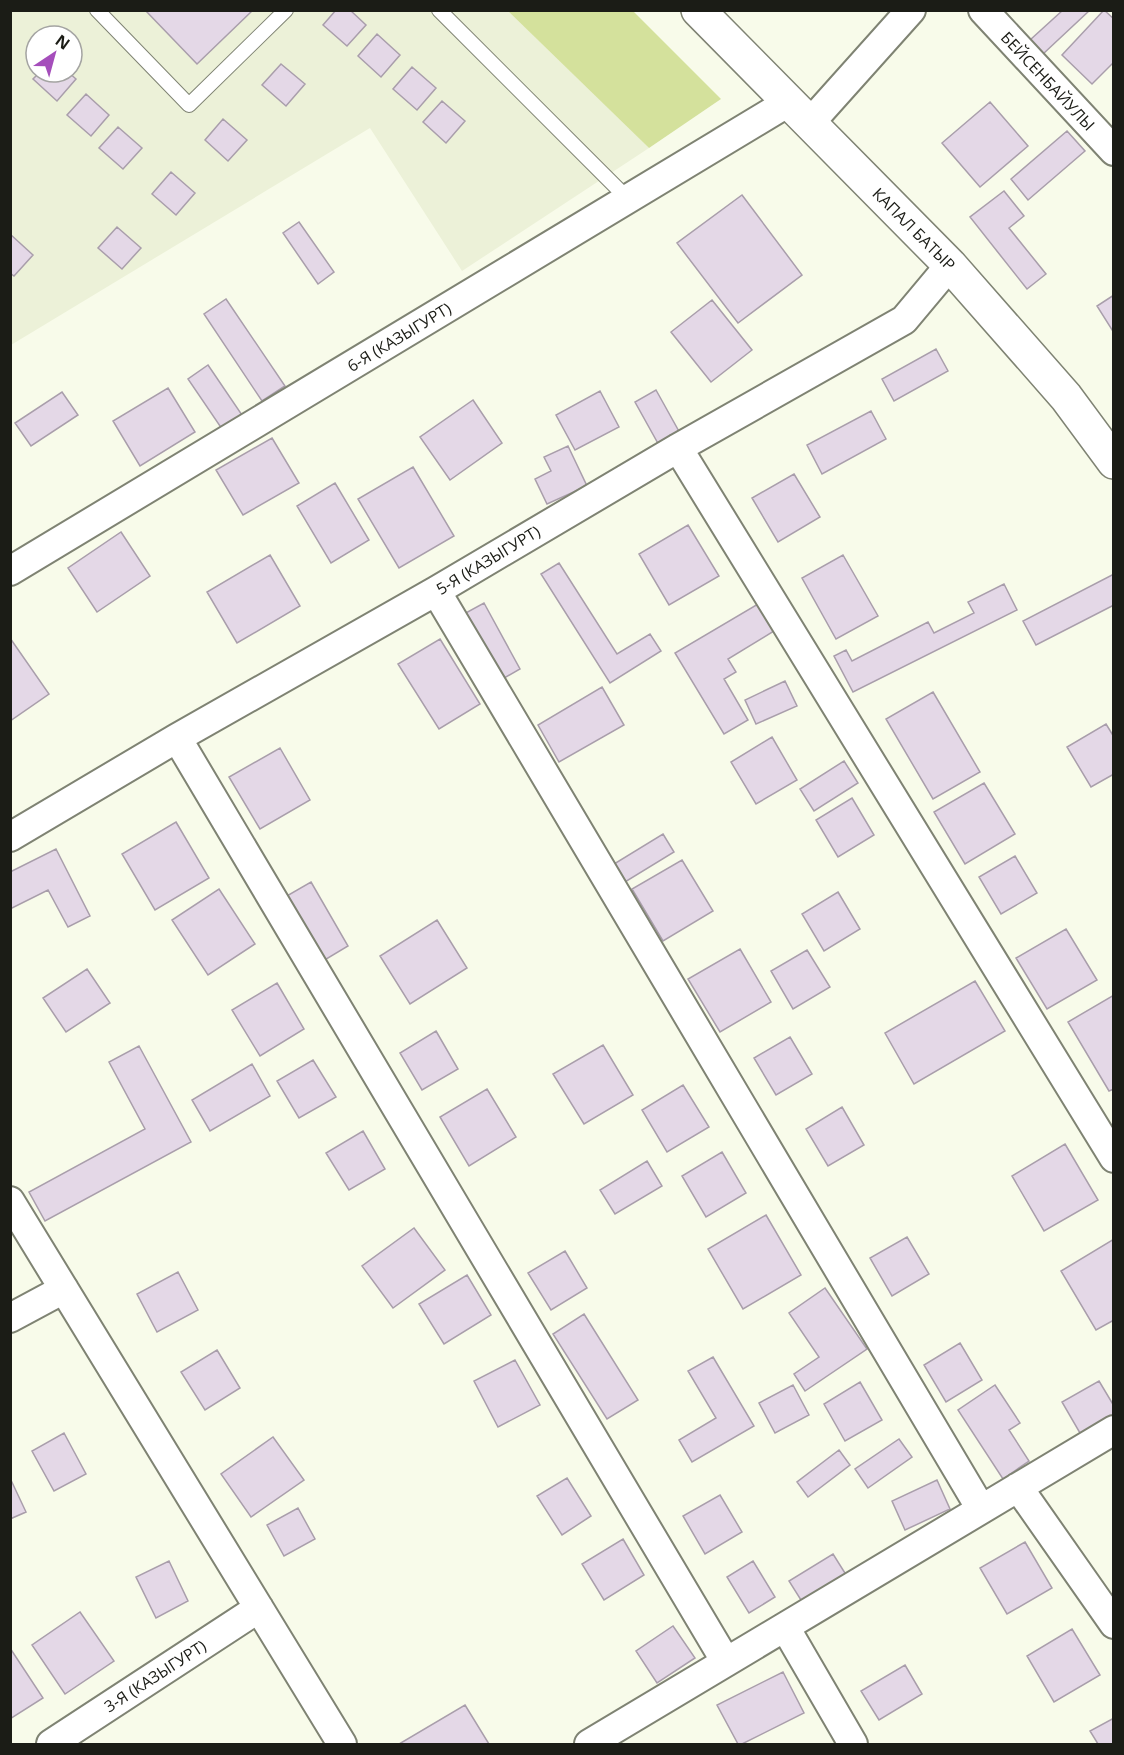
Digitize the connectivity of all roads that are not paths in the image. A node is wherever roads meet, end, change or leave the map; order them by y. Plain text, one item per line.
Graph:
1 (97, 10) edge
2 (286, 10) edge
3 (439, 10) edge
4 (698, 10) edge
5 (911, 10) edge
6 (984, 10) edge
7 (798, 113) junction
8 (1113, 151) edge
9 (628, 199) junction
10 (950, 265) junction
11 (678, 448) junction
12 (1113, 462) edge
13 (10, 571) edge
14 (436, 591) junction
15 (177, 738) junction
16 (10, 837) edge
17 (1113, 1158) edge
18 (10, 1200) edge
19 (64, 1289) junction
20 (10, 1318) edge
21 (1113, 1430) edge
22 (1018, 1487) junction
23 (981, 1509) junction
24 (259, 1608) junction
25 (1113, 1624) edge
26 (785, 1627) junction
27 (726, 1662) junction
28 (51, 1744) edge
29 (342, 1744) edge
30 (589, 1744) edge
31 (853, 1744) edge

1 - 2 lane
3 - 9 lane
4 - 7 main road, КАПАЛ БАТЫР
5 - 7 street, 6-Я (КАЗЫГУРТ)
6 - 8 street, БЕЙСЕНБАЙУЛЫ
7 - 9 street, 6-Я (КАЗЫГУРТ)
7 - 10 main road, КАПАЛ БАТЫР
9 - 13 street, 6-Я (КАЗЫГУРТ)
10 - 11 street, 5-Я (КАЗЫГУРТ)
10 - 12 main road, КАПАЛ БАТЫР
11 - 14 street, 5-Я (КАЗЫГУРТ)
11 - 17 street
14 - 15 street, 5-Я (КАЗЫГУРТ)
14 - 23 street
15 - 16 street, 5-Я (КАЗЫГУРТ)
15 - 27 street
18 - 19 street
19 - 20 street
19 - 24 street
21 - 22 street
22 - 23 street
22 - 25 street
23 - 26 street
24 - 28 street, 3-Я (КАЗЫГУРТ)
24 - 29 street
26 - 27 street
26 - 31 street
27 - 30 street

